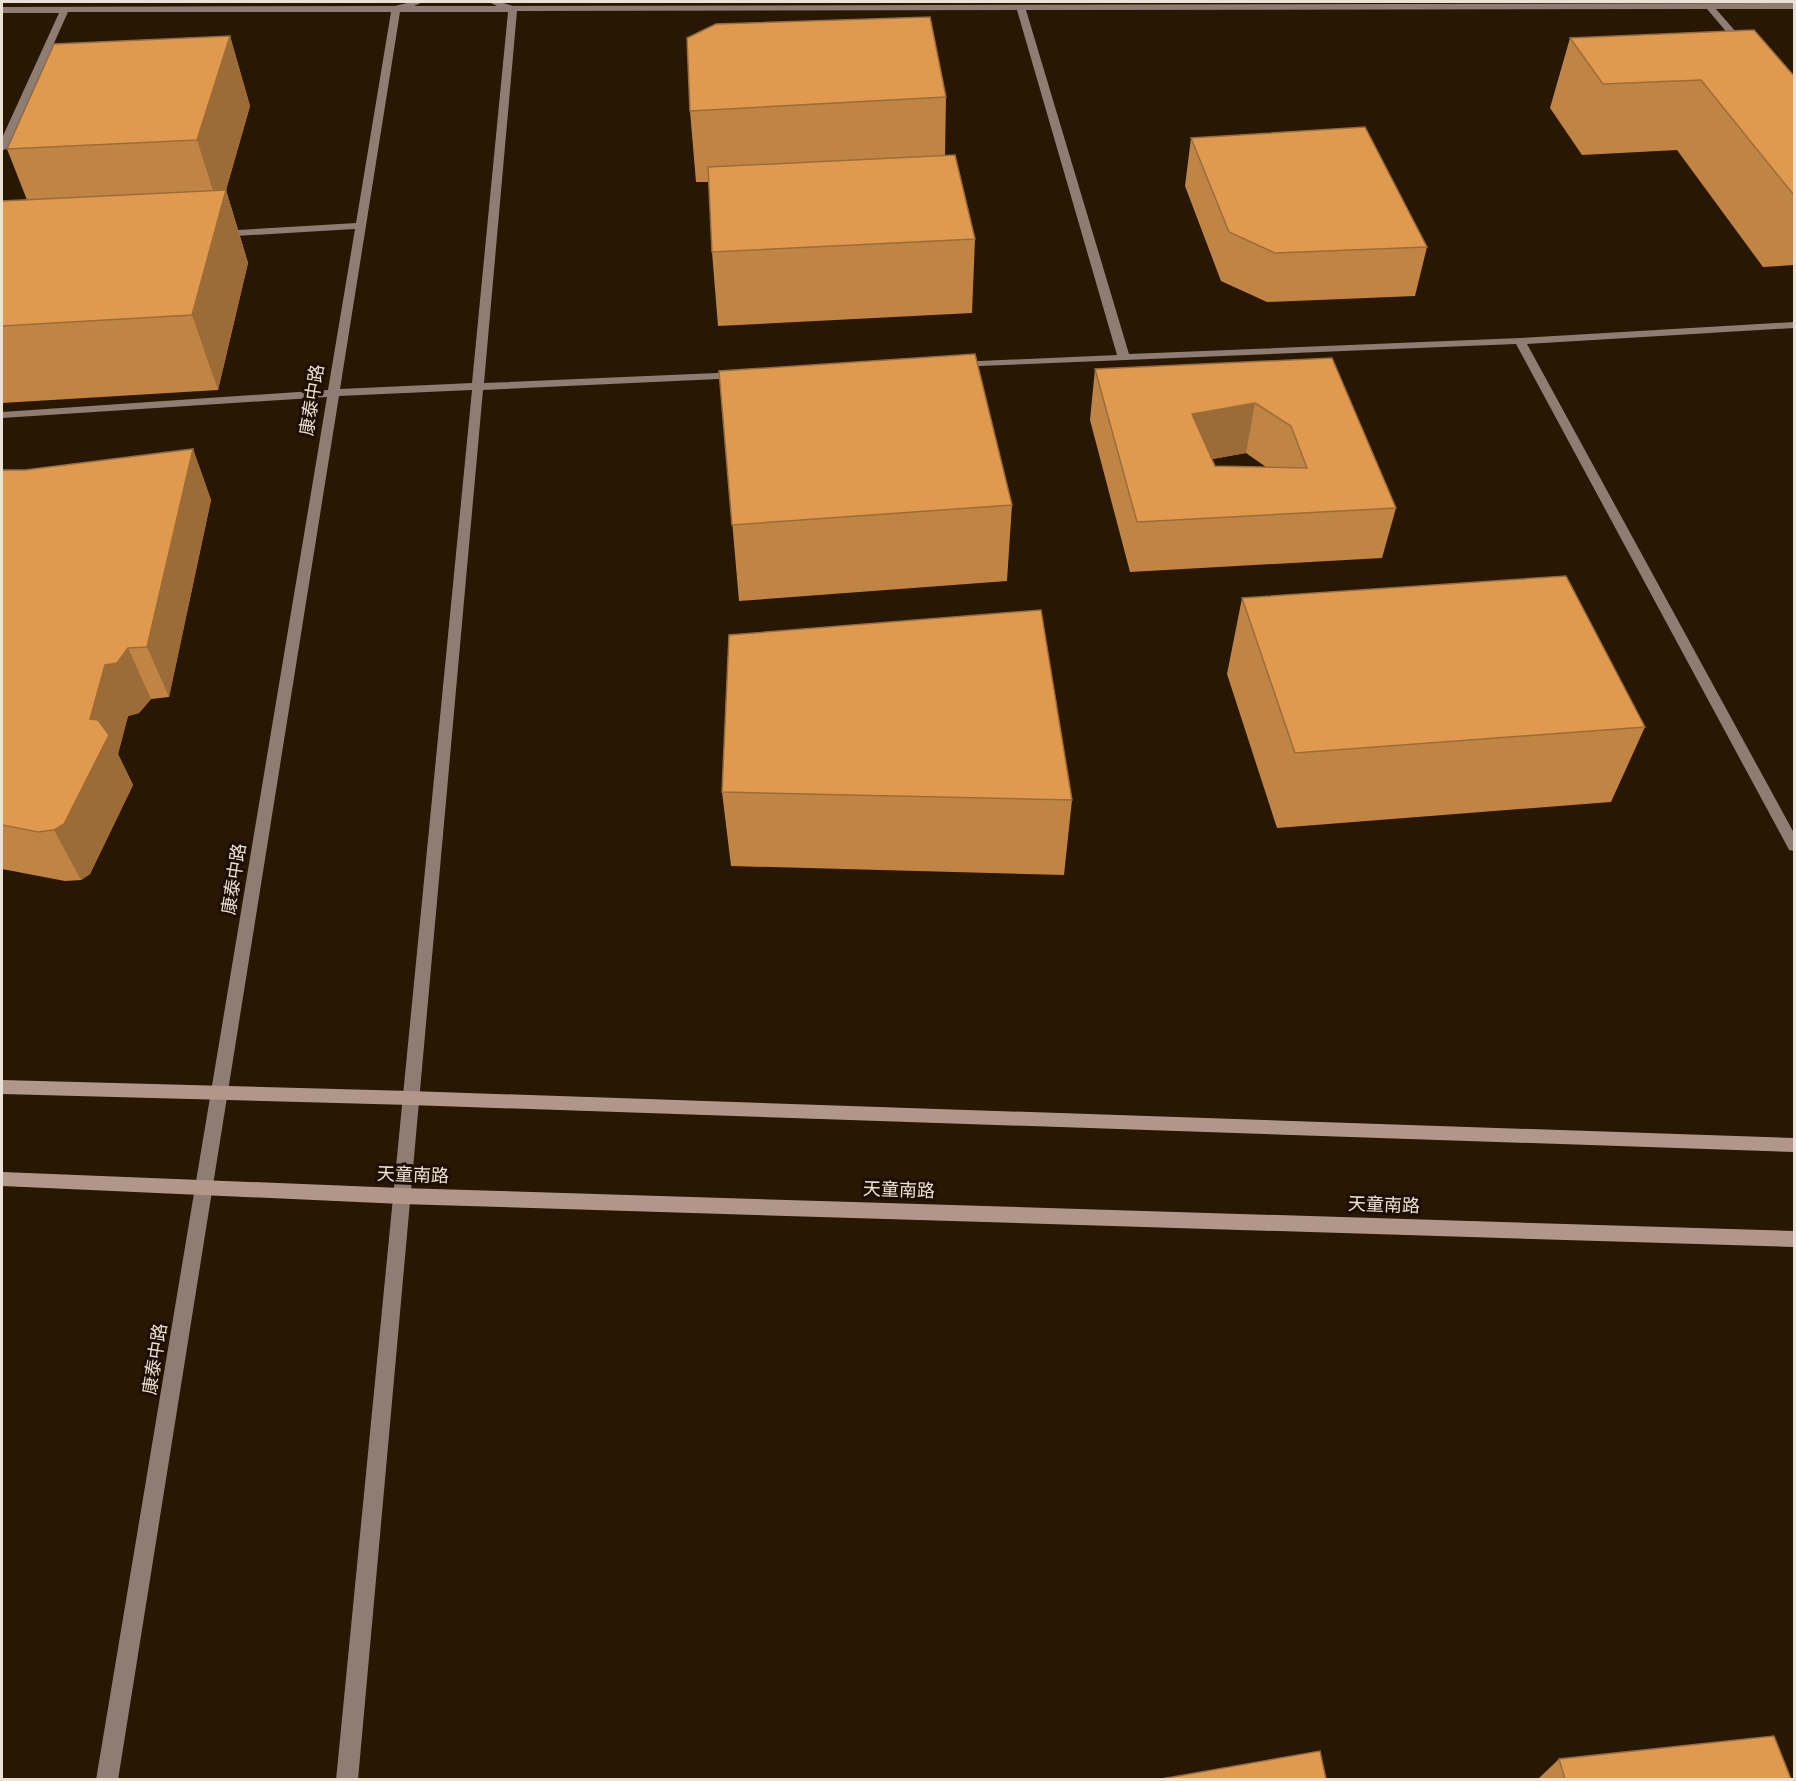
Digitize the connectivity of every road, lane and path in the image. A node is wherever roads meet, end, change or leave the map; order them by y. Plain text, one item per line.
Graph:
1 (418, 2) edge
2 (493, 2) edge
3 (1709, 6) junction
4 (1794, 6) edge
5 (1021, 8) junction
6 (396, 9) junction
7 (513, 9) junction
8 (2, 10) edge
9 (65, 10) junction
10 (1748, 51) edge
11 (2, 148) edge
12 (360, 226) junction
13 (205, 235) edge
14 (1794, 325) edge
15 (1520, 341) junction
16 (1124, 358) junction
17 (944, 366) edge
18 (752, 375) edge
19 (477, 387) junction
20 (333, 393) junction
21 (2, 415) edge
22 (1794, 846) edge
23 (2, 1087) edge
24 (219, 1093) junction
25 (410, 1098) junction
26 (1794, 1145) edge
27 (2, 1179) edge
28 (203, 1188) junction
29 (401, 1196) junction
30 (1794, 1239) edge
31 (106, 1779) edge
32 (347, 1779) edge

1 - 6 street
2 - 7 street
3 - 4 street
3 - 5 street
3 - 10 street
5 - 7 street
5 - 16 street
6 - 7 street
6 - 9 street
6 - 12 street, 康泰中路
7 - 19 street
8 - 9 street
9 - 11 street
12 - 13 street
12 - 20 street, 康泰中路
14 - 15 street
15 - 16 street
15 - 22 street
16 - 17 street
18 - 19 street
19 - 20 street
19 - 25 street
20 - 21 street
20 - 24 street, 康泰中路
23 - 24 main road
24 - 25 main road
24 - 28 street, 康泰中路
25 - 26 main road
25 - 29 street
27 - 28 main road, 天童南路
28 - 29 main road, 天童南路
28 - 31 street, 康泰中路
29 - 30 main road, 天童南路
29 - 32 street

